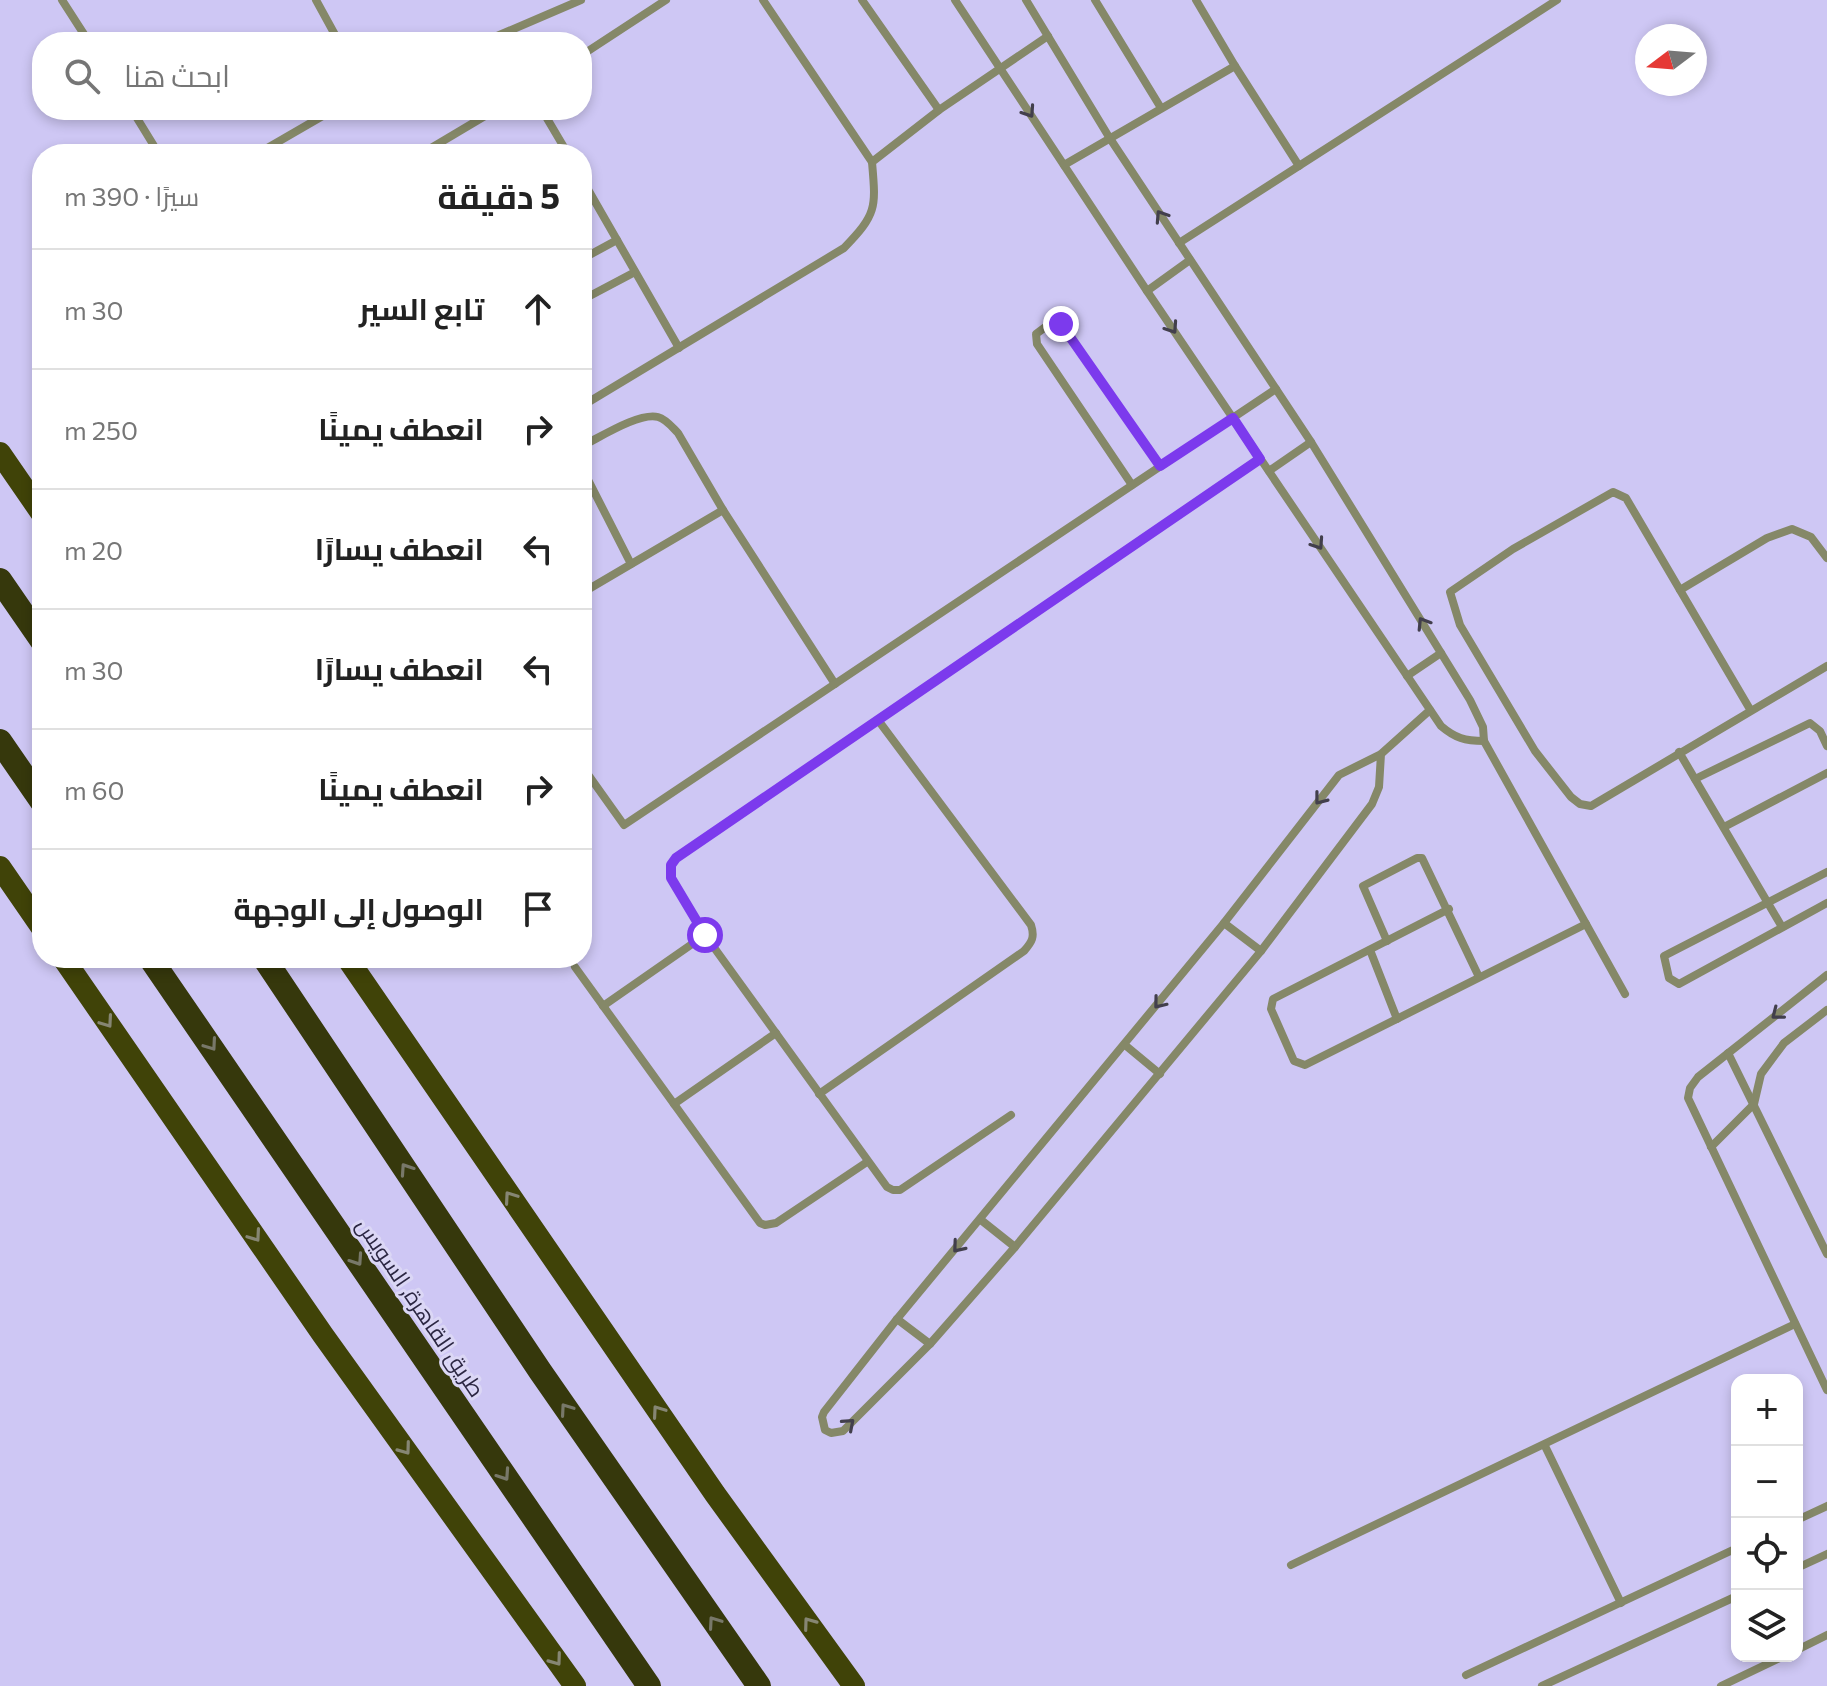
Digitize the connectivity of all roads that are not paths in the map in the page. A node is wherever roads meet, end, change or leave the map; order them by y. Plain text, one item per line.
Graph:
1 (62, 0) edge
2 (316, 0) edge
3 (581, 0) edge
4 (666, 0) edge
5 (763, 0) edge
6 (862, 0) edge
7 (955, 0) edge
8 (1026, 0) edge
9 (1095, 0) edge
10 (1196, 0) edge
11 (1557, 0) edge
12 (83, 32) edge
13 (334, 32) edge
14 (506, 32) edge
15 (1048, 36) junction
16 (592, 48) edge
17 (1235, 66) junction
18 (1000, 69) junction
19 (1161, 108) junction
20 (939, 110) junction
21 (138, 120) edge
22 (316, 120) edge
23 (478, 120) edge
24 (548, 120) edge
25 (1109, 137) junction
26 (153, 144) edge
27 (274, 144) edge
28 (438, 144) edge
29 (562, 144) edge
30 (872, 162) junction
31 (1064, 165) junction
32 (1299, 166) junction
33 (593, 199) edge
34 (617, 240) junction
35 (1179, 243) junction
36 (592, 254) edge
37 (1190, 260) junction
38 (635, 272) junction
39 (1147, 291) junction
40 (592, 295) edge
41 (679, 348) junction
42 (1276, 389) junction
43 (592, 400) edge
44 (1233, 418) junction
45 (592, 441) edge
46 (1311, 442) junction
47 (0, 453) edge
48 (1260, 459) junction
49 (1160, 466) junction
50 (1269, 471) junction
51 (1132, 485) junction
52 (592, 488) edge
53 (32, 499) edge
54 (723, 510) junction
55 (1827, 558) edge
56 (631, 564) junction
57 (0, 580) edge
58 (592, 587) edge
59 (1680, 590) junction
60 (32, 626) edge
61 (1441, 653) junction
62 (1824, 668) edge
63 (1407, 676) junction
64 (1827, 680) edge
65 (835, 684) junction
66 (1430, 710) junction
67 (1751, 711) junction
68 (878, 720) junction
69 (0, 741) edge
70 (1484, 741) junction
71 (1827, 746) edge
72 (1679, 752) junction
73 (1381, 754) junction
74 (1827, 773) edge
75 (1695, 779) junction
76 (592, 780) edge
77 (32, 787) edge
78 (1724, 827) junction
79 (0, 867) edge
80 (1827, 872) edge
81 (1769, 903) junction
82 (1827, 903) edge
83 (1449, 909) junction
84 (32, 913) edge
85 (1224, 923) junction
86 (1586, 924) junction
87 (1782, 927) junction
88 (705, 935) junction
89 (1387, 941) junction
90 (1370, 950) junction
91 (1261, 951) junction
92 (70, 968) edge
93 (157, 968) edge
94 (271, 968) edge
95 (354, 968) edge
96 (576, 968) edge
97 (1827, 975) edge
98 (1479, 977) junction
99 (1625, 994) dead end
100 (603, 1006) junction
101 (1827, 1010) edge
102 (1397, 1019) junction
103 (776, 1033) junction
104 (1125, 1045) junction
105 (1728, 1053) junction
106 (1160, 1074) junction
107 (819, 1094) junction
108 (674, 1104) junction
109 (1754, 1104) junction
110 (1011, 1115) dead end
111 (1711, 1147) junction
112 (867, 1162) junction
113 (981, 1220) junction
114 (1015, 1247) junction
115 (1827, 1254) edge
116 (897, 1319) junction
117 (1795, 1324) junction
118 (930, 1344) junction
119 (1827, 1390) edge
120 (1545, 1446) junction
121 (1827, 1506) edge
122 (1801, 1518) edge
123 (1731, 1551) edge
124 (1827, 1554) edge
125 (1291, 1565) dead end
126 (1803, 1565) edge
127 (1731, 1599) edge
128 (1621, 1603) junction
129 (1827, 1635) edge
130 (1803, 1647) edge
131 (1771, 1662) edge
132 (1466, 1675) dead end
133 (575, 1686) edge
134 (649, 1686) edge
135 (759, 1686) edge
136 (854, 1686) edge
137 (1542, 1686) edge
138 (1721, 1686) edge

1 - 12 lane
2 - 13 lane
3 - 14 lane
4 - 16 lane
5 - 30 lane
6 - 20 lane
7 - 18 lane
8 - 15 lane
9 - 19 lane
10 - 17 lane
11 - 32 lane
15 - 18 lane
15 - 25 lane
17 - 19 lane
17 - 32 lane
18 - 20 lane
18 -> 31 lane
19 - 25 lane
20 - 30 lane
21 - 26 lane
22 - 27 lane
23 - 28 lane
24 - 29 lane
25 - 31 lane
35 -> 25 lane
30 - 41 lane
31 - 39 lane
32 - 35 lane
33 - 34 lane
34 - 36 lane
34 - 38 lane
35 - 37 lane
37 - 39 lane
37 - 42 lane
38 - 40 lane
38 - 41 lane
39 -> 44 lane
41 - 43 lane
42 - 44 lane
42 - 46 lane
44 - 48 lane
44 - 49 lane
45 - 54 lane
46 - 50 lane
61 -> 46 lane
47 - 53 highway
48 - 50 lane
48 - 68 lane
49 - 51 lane
49 - 51 lane
50 -> 63 lane
51 - 65 lane
52 - 56 lane
54 - 56 lane
54 - 65 lane
55 - 59 lane
56 - 58 lane
57 - 60 highway
59 - 67 lane
59 - 72 lane
61 - 63 lane
61 - 70 lane
62 - 64 lane
62 - 67 lane
63 - 66 lane
65 - 76 lane
66 - 70 lane
66 - 73 lane
67 - 72 lane
68 - 88 lane
68 - 107 lane
69 - 77 highway
70 - 86 lane
71 - 75 lane
72 - 75 lane
73 -> 85 lane
73 - 91 lane
74 - 78 lane
75 - 78 lane
78 - 81 lane
79 - 84 highway
80 - 81 lane
81 - 87 lane
81 - 87 lane
82 - 87 lane
83 - 89 lane
83 - 89 lane
83 - 98 lane
85 - 91 lane
85 -> 104 lane
86 - 98 lane
86 - 99 lane
88 - 100 lane
88 - 103 lane
89 - 90 lane
90 - 102 lane
90 - 102 lane
91 - 106 lane
92 -> 133 highway
93 -> 134 highway, طريق القاهرة, السويس
135 -> 94 highway
136 -> 95 highway
96 - 100 lane
97 -> 105 lane
98 - 102 lane
100 - 108 lane
101 - 109 lane
103 - 107 lane
103 - 108 lane
104 - 106 lane
104 - 113 lane
105 - 109 lane
105 - 111 lane
106 - 114 lane
107 - 112 lane
108 - 112 lane
109 - 111 lane
109 - 115 lane
110 - 112 lane
111 - 117 lane
113 - 114 lane
113 -> 116 lane
114 - 118 lane
116 - 118 lane
116 -> 118 lane
117 - 119 lane
117 - 120 lane
120 - 125 lane
120 - 128 lane
121 - 122 lane
123 - 128 lane
124 - 126 lane
127 - 137 lane
128 - 132 lane
129 - 130 lane
131 - 138 lane

